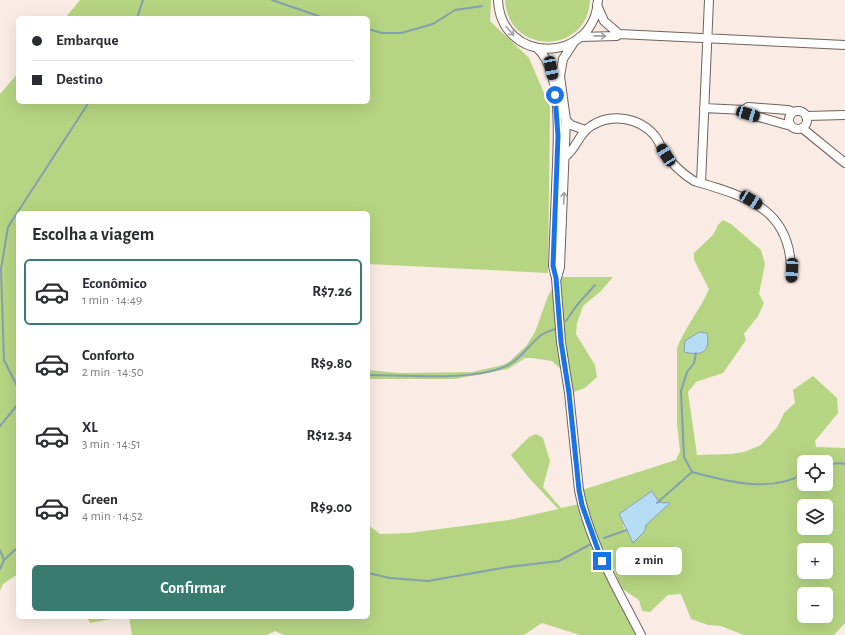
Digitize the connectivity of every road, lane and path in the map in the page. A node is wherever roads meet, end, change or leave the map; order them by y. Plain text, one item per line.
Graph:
1 (498, 0) edge
2 (709, 0) edge
3 (598, 2) edge
4 (618, 34) junction
5 (708, 38) junction
6 (577, 39) junction
7 (845, 45) edge
8 (538, 49) junction
9 (704, 108) junction
10 (744, 110) junction
11 (793, 112) junction
12 (845, 115) edge
13 (806, 116) junction
14 (566, 120) junction
15 (791, 126) junction
16 (802, 128) junction
17 (585, 130) junction
18 (566, 156) junction
19 (845, 163) edge
20 (701, 183) junction
21 (556, 278) junction
22 (791, 278) dead end
23 (641, 635) edge

1 -> 8 street
2 - 5 street
3 - 4 street
3 - 6 street
4 - 5 street
6 -> 4 street
5 - 7 street
5 - 9 street
6 - 8 street
6 - 14 street
8 - 21 street
9 - 10 street
9 - 20 street
10 - 11 street
10 - 15 street
11 - 13 street
11 - 15 street
12 - 13 street
13 - 16 street
14 - 17 street
14 - 18 street
15 - 16 street
16 - 19 street
17 - 18 street
17 - 20 street
21 -> 18 street
20 - 22 street
21 - 23 street

